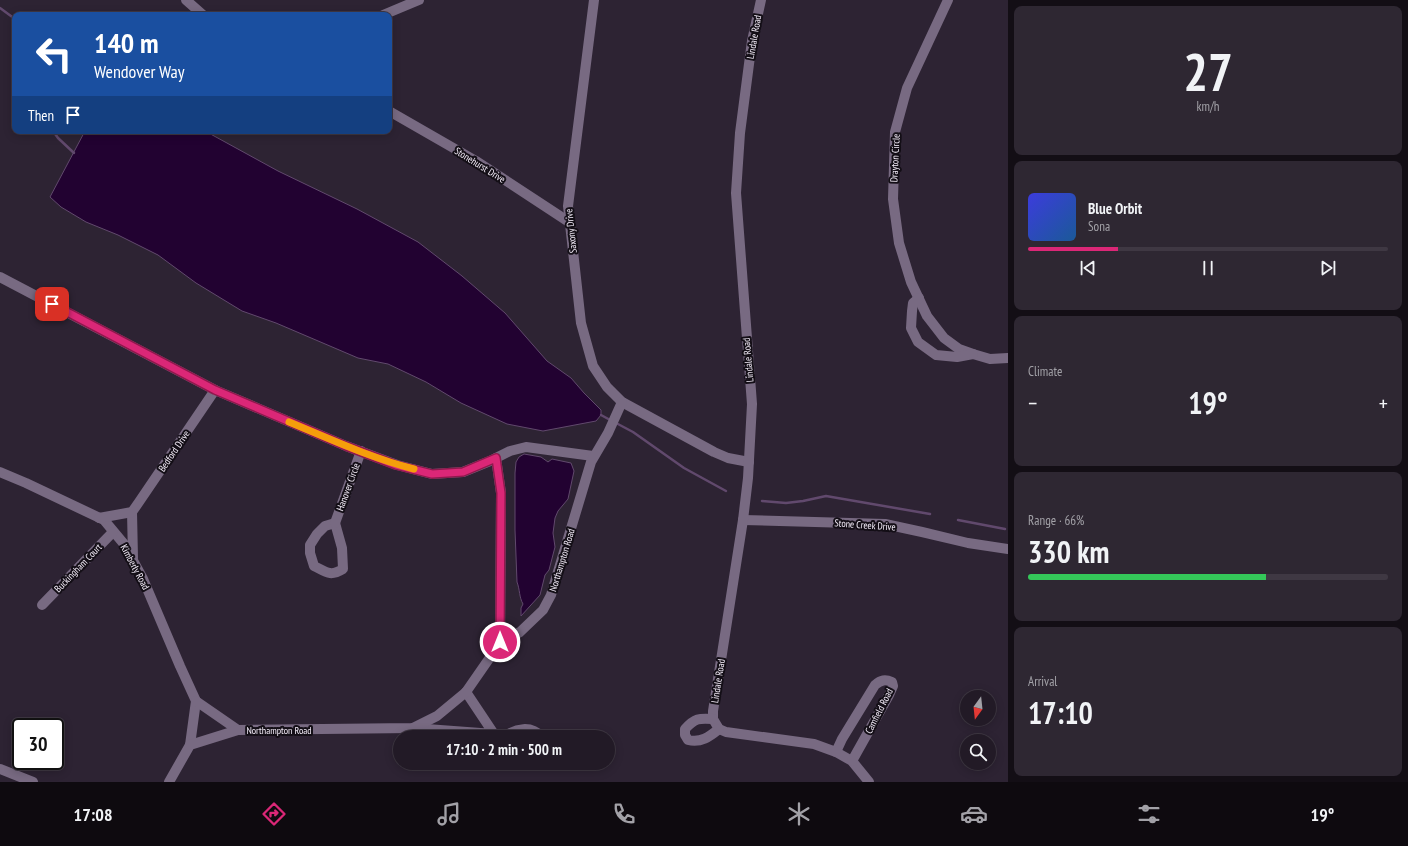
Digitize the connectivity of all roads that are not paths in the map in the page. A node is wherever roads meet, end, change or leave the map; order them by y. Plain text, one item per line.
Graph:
1 (186, 0) edge
2 (419, 0) edge
3 (594, 0) edge
4 (761, 0) edge
5 (948, 0) edge
6 (200, 12) edge
7 (389, 12) edge
8 (392, 114) edge
9 (570, 222) junction
10 (0, 277) edge
11 (919, 298) junction
12 (973, 354) junction
13 (1008, 358) edge
14 (215, 390) junction
15 (620, 407) junction
16 (361, 451) junction
17 (594, 456) junction
18 (496, 458) junction
19 (749, 462) junction
20 (0, 472) edge
21 (132, 512) junction
22 (98, 518) junction
23 (743, 520) junction
24 (335, 523) junction
25 (113, 532) junction
26 (1008, 549) edge
27 (133, 560) junction
28 (42, 605) dead end
29 (500, 642) junction
30 (466, 692) junction
31 (196, 701) junction
32 (713, 719) junction
33 (413, 728) junction
34 (719, 729) junction
35 (238, 730) junction
36 (437, 730) edge
37 (493, 730) edge
38 (516, 730) edge
39 (530, 730) edge
40 (190, 745) junction
41 (836, 752) junction
42 (852, 761) junction
43 (0, 769) edge
44 (33, 782) edge
45 (169, 782) edge
46 (869, 782) edge

1 - 6 street
2 - 7 street
3 - 9 street, Saxony Drive
4 - 19 street, Lindale Road
5 - 11 street, Drayton Circle
8 - 9 street, Stonehurst Drive
9 - 15 street, Saxony Drive
10 - 14 street
11 - 12 street, Drayton Circle
11 - 12 street, Drayton Circle
12 - 13 street, Drayton Circle
14 - 16 street
14 - 21 street, Bedford Drive
15 - 17 street, Northampton Road
15 - 19 street
16 - 18 street
16 - 24 street, Hanover Circle
17 - 18 street
17 - 29 street, Northampton Road
18 - 29 street
19 - 23 street, Lindale Road
20 - 22 street, Kimberly Road
21 - 22 street
21 - 27 street
22 - 25 street, Kimberly Road
23 - 26 street, Stone Creek Drive
23 - 32 street, Lindale Road
24 - 24 street, Hanover Circle
25 - 27 street, Kimberly Road
25 - 28 street, Buckingham Court
27 - 31 street, Kimberly Road
29 - 30 street, Northampton Road
30 - 33 street, Northampton Road
30 - 37 street, Northampton Road
31 - 35 street
31 - 40 street
32 - 34 street
32 - 34 street
33 - 35 street, Northampton Road
33 - 36 street, Northampton Road
34 - 41 street
35 - 40 street, Northampton Road
38 - 39 street
40 - 45 street
41 - 42 street
41 - 42 street, Camfield Road
42 - 46 street
43 - 44 street

